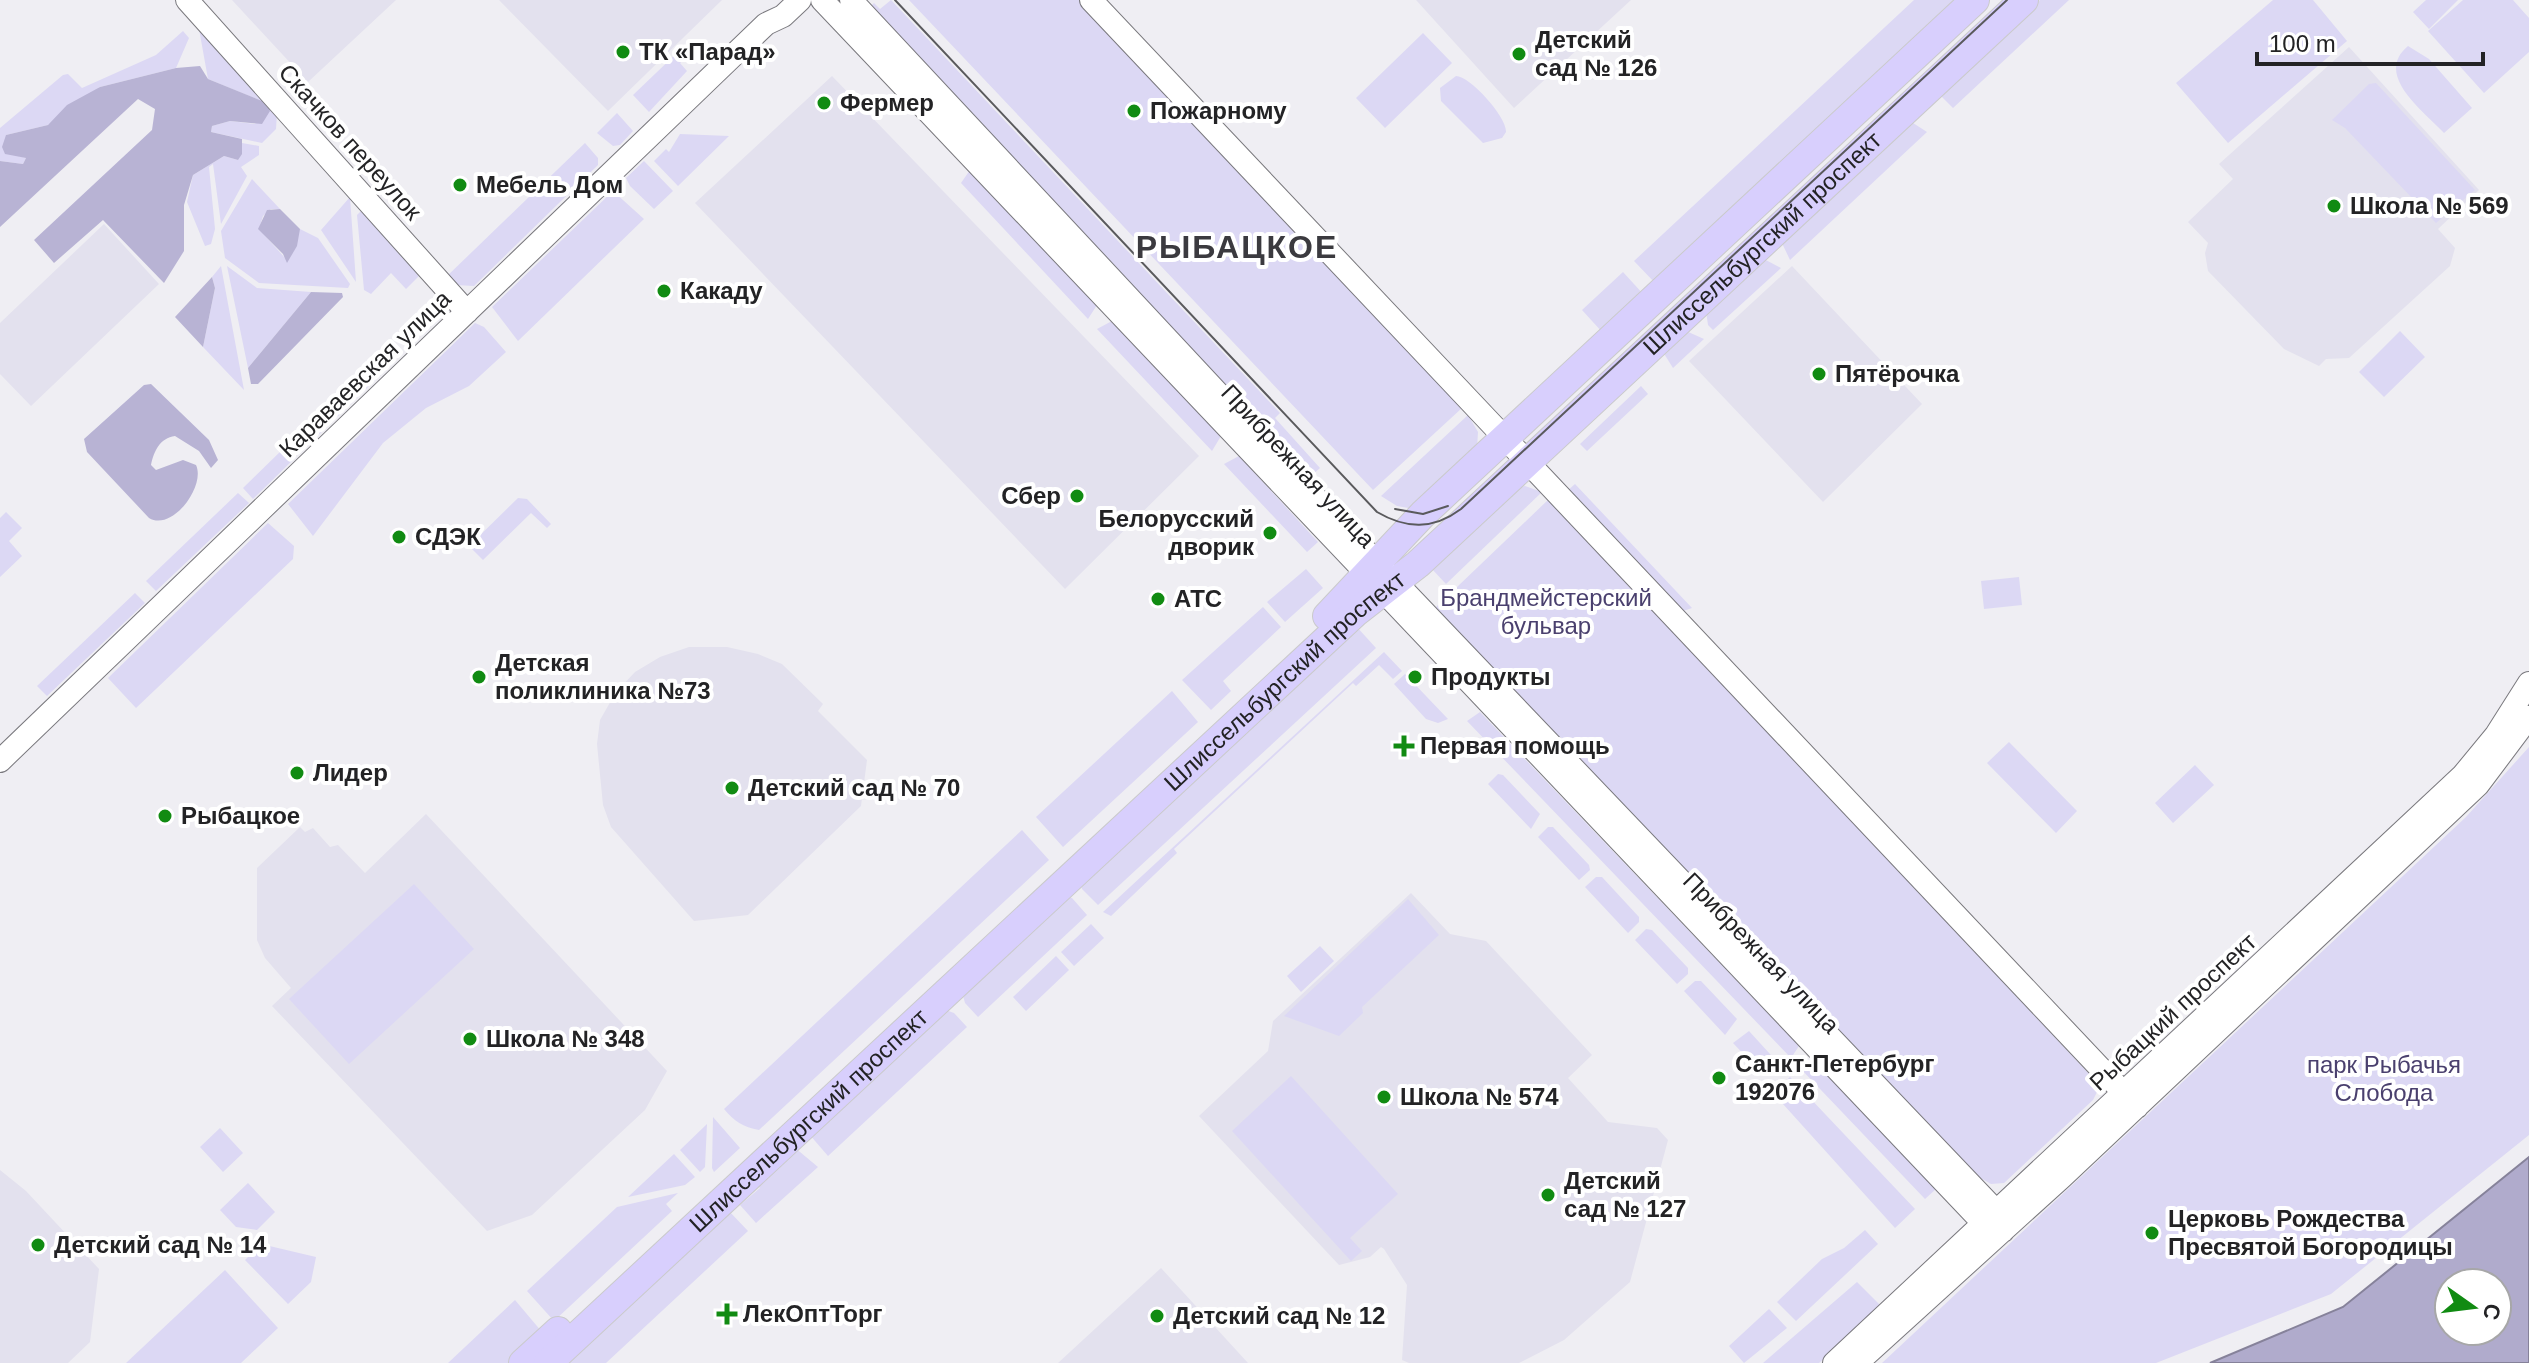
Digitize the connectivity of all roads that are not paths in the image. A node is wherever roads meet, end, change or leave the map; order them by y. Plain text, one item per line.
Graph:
1 (776, 0) edge
2 (800, 0) edge
3 (822, 0) edge
4 (851, 0) edge
5 (1091, 0) edge
6 (1975, 0) edge
7 (2024, 0) edge
8 (194, 2) edge
9 (766, 24) junction
10 (467, 312) junction
11 (1504, 440) junction
12 (1526, 464) junction
13 (1380, 578) junction
14 (2529, 683) edge
15 (2529, 717) edge
16 (0, 761) edge
17 (2130, 1100) junction
18 (1994, 1222) junction
19 (523, 1363) edge
20 (548, 1363) edge
21 (1834, 1363) edge
22 (1857, 1363) edge

1 - 9 street, Караваевская улица
2 - 9 street, Караваевская улица
3 - 13 street, Прибрежная улица
4 - 13 street, Прибрежная улица
5 - 11 street
6 - 11 main road, Шлиссельбургский проспект
7 - 12 main road, Шлиссельбургский проспект
8 - 10 street, Скачков переулок
9 - 10 street, Караваевская улица
10 - 16 street, Караваевская улица
11 - 12 street
11 - 13 main road, Шлиссельбургский проспект
12 - 13 main road, Шлиссельбургский проспект
12 - 17 street
13 - 18 street, Прибрежная улица
13 - 19 main road, Шлиссельбургский проспект
13 - 20 main road, Шлиссельбургский проспект
14 - 17 street, Рыбацкий проспект
15 - 17 street, Рыбацкий проспект
17 - 18 street, Рыбацкий проспект
18 - 21 street, Рыбацкий проспект
18 - 22 street, Рыбацкий проспект

